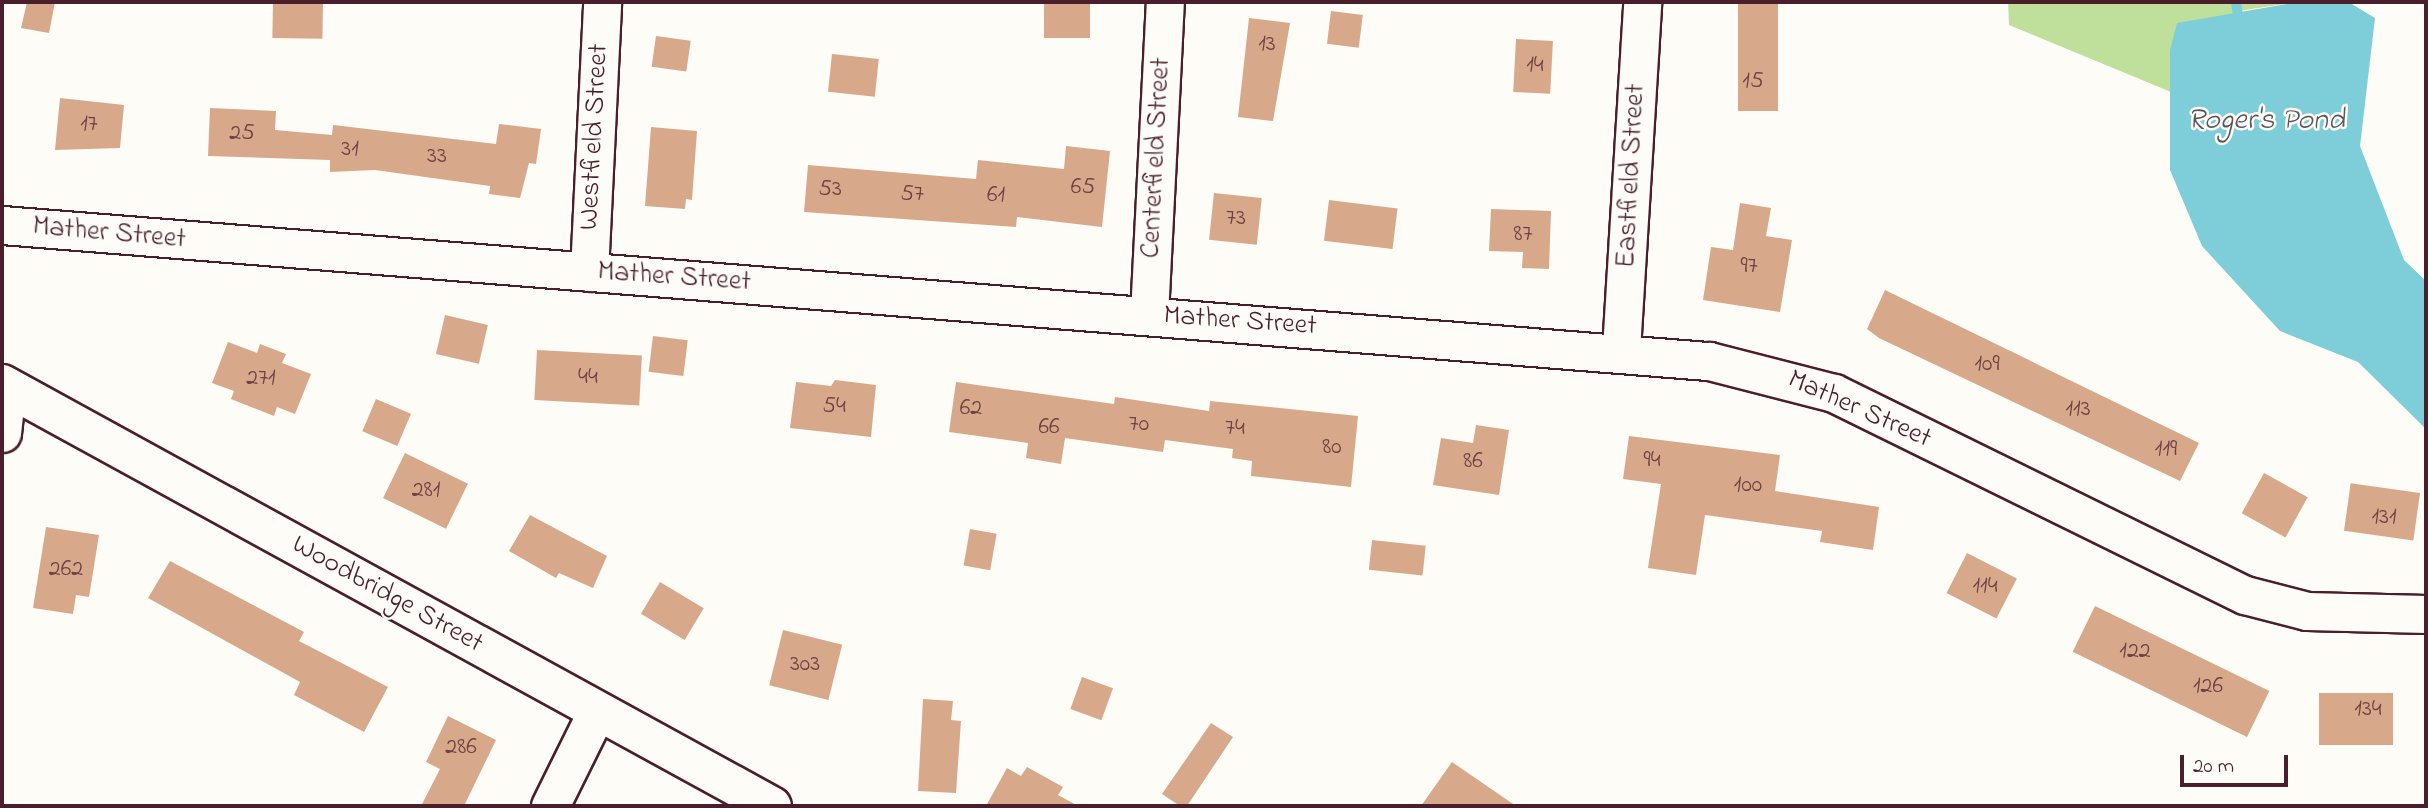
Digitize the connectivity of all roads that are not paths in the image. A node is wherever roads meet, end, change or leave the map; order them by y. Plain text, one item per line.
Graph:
1 (602, 2) edge
2 (1165, 2) edge
3 (1642, 2) edge
4 (2, 225) edge
5 (589, 272) junction
6 (1149, 315) junction
7 (1621, 350) junction
8 (5, 386) edge
9 (2, 433) edge
10 (2426, 614) edge
11 (597, 711) junction
12 (550, 806) edge
13 (772, 806) edge

1 - 5 street, Westfield Street
2 - 6 street, Centerfield Street
3 - 7 street, Eastfield Street
4 - 5 street, Mather Street
5 - 6 street, Mather Street
6 - 7 street, Mather Street
7 - 10 street, Mather Street
8 - 9 street
8 - 11 main road, Woodbridge Street
11 - 12 street
11 - 13 main road, Woodbridge Street

